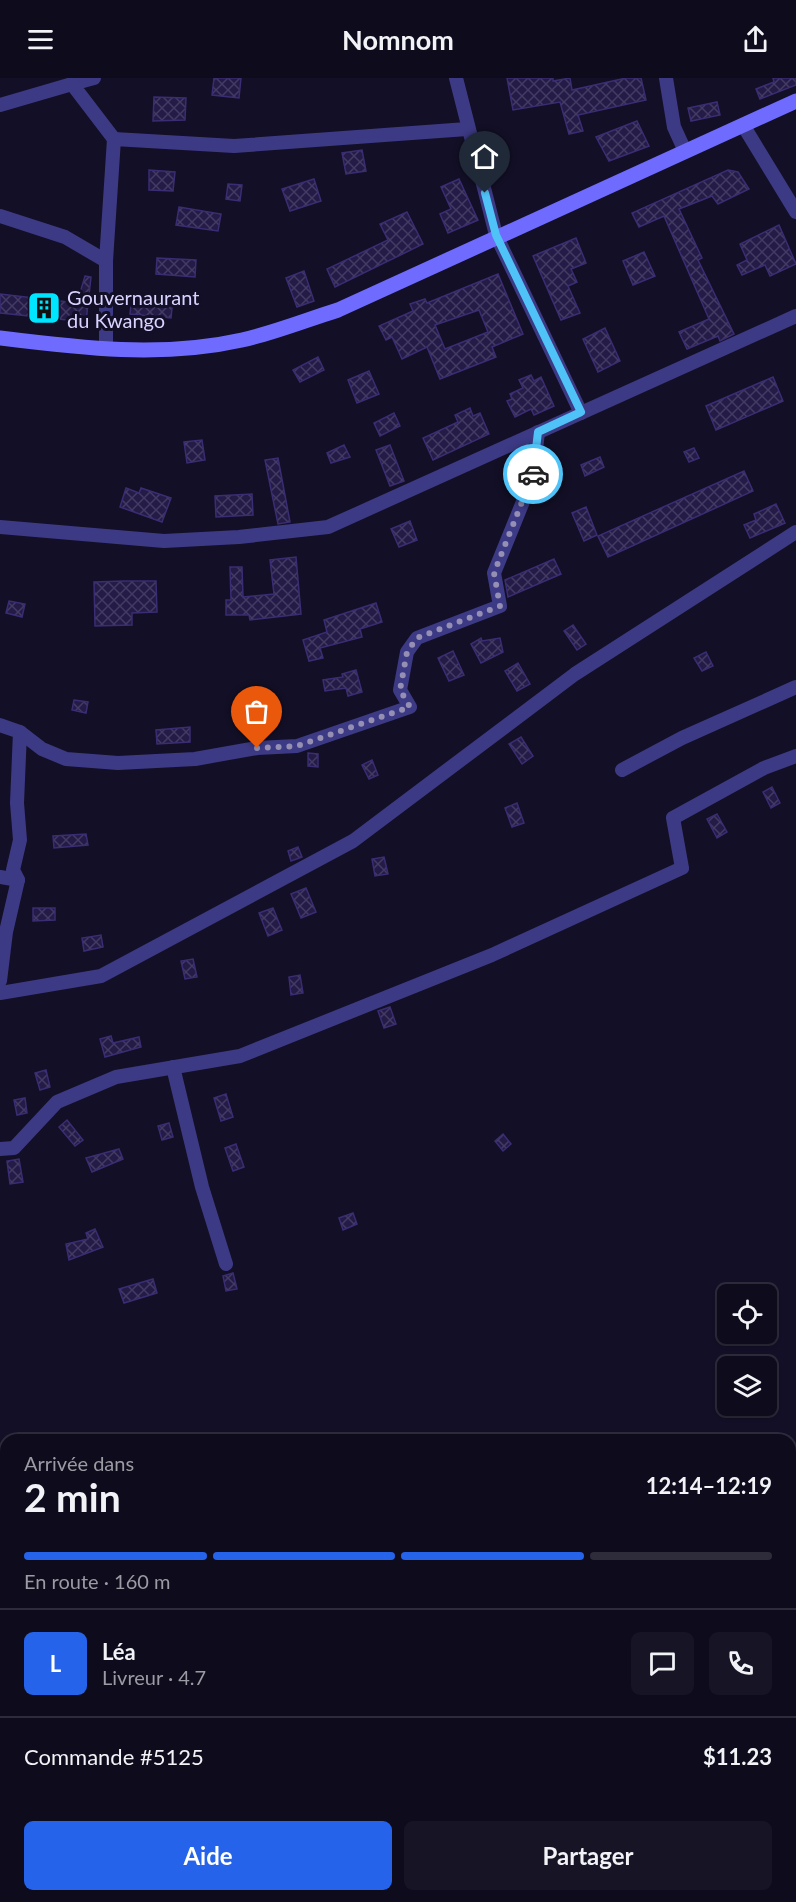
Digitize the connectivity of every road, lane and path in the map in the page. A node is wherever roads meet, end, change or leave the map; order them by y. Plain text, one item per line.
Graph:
1 (94, 78) edge
2 (456, 78) edge
3 (666, 78) edge
4 (72, 84) junction
5 (796, 101) edge
6 (0, 105) edge
7 (743, 125) junction
8 (467, 129) junction
9 (114, 140) junction
10 (685, 151) junction
11 (796, 212) edge
12 (0, 216) edge
13 (496, 235) junction
14 (106, 261) junction
15 (796, 316) edge
16 (0, 338) edge
17 (106, 348) junction
18 (581, 412) junction
19 (538, 432) junction
20 (0, 527) edge
21 (796, 532) edge
22 (796, 687) edge
23 (0, 725) edge
24 (20, 732) junction
25 (796, 756) edge
26 (622, 770) dead end
27 (0, 877) edge
28 (18, 880) junction
29 (0, 981) edge
30 (0, 993) edge
31 (173, 1067) junction
32 (0, 1149) edge
33 (226, 1264) dead end

1 - 4 street
2 - 8 street
3 - 10 street
4 - 6 street
4 - 9 street
5 - 7 main road
7 - 10 main road
7 - 11 street
8 - 9 street
8 - 13 street
9 - 14 street
10 - 13 main road
12 - 14 street
13 - 17 main road
13 - 18 street
14 - 17 street
15 - 18 street
16 - 17 main road
18 - 19 street
19 - 20 street
19 - 24 street
21 - 30 street
22 - 26 street
23 - 24 street
24 - 28 street
25 - 31 street
27 - 28 street
28 - 29 street
31 - 32 street
31 - 33 street

